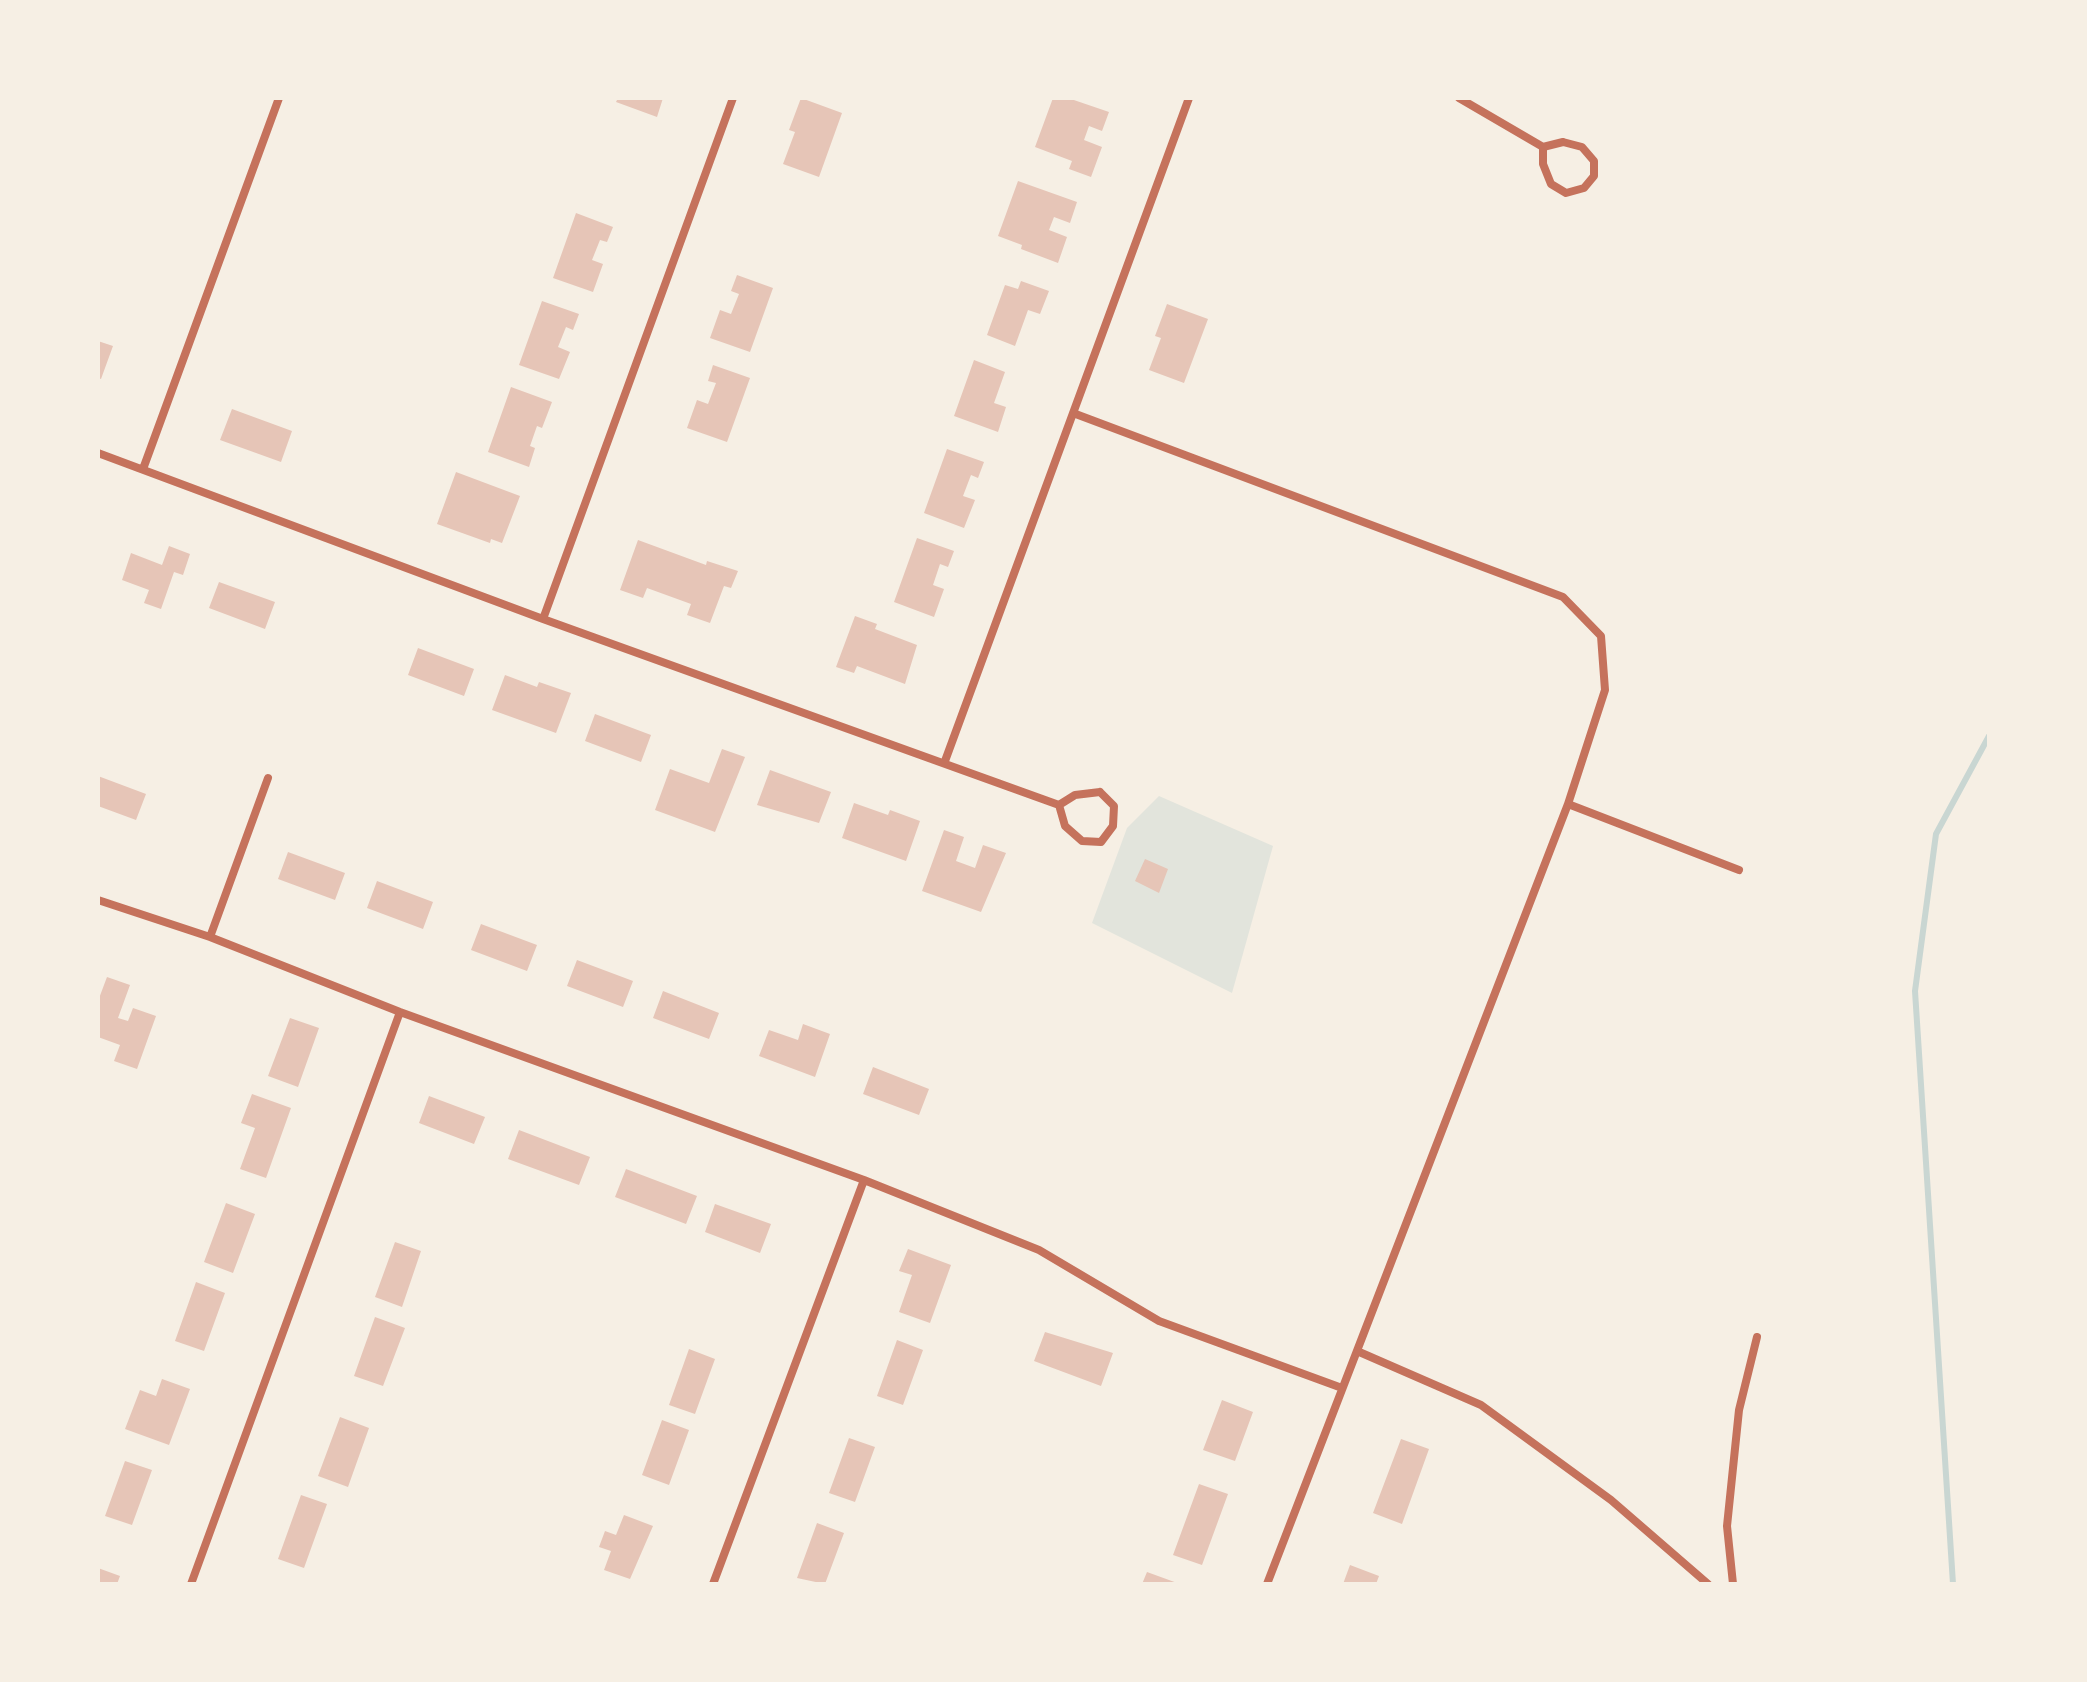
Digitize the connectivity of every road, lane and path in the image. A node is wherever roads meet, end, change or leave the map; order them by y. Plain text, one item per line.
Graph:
1 (279, 98) edge
2 (733, 98) edge
3 (1189, 98) edge
4 (1459, 98) edge
5 (1543, 147) junction
6 (1073, 413) junction
7 (98, 453) edge
8 (143, 469) junction
9 (543, 619) junction
10 (945, 761) junction
11 (268, 778) dead end
12 (1568, 804) junction
13 (1059, 805) junction
14 (1739, 870) dead end
15 (98, 900) edge
16 (210, 937) junction
17 (400, 1012) junction
18 (864, 1180) junction
19 (1757, 1337) dead end
20 (1357, 1351) junction
21 (1342, 1388) junction
22 (191, 1584) edge
23 (713, 1584) edge
24 (1267, 1584) edge
25 (1708, 1584) edge
26 (1733, 1584) edge

1 - 8 street
2 - 9 street
3 - 6 street
4 - 5 street
5 - 5 street
6 - 10 street
6 - 12 street
7 - 8 street
8 - 9 street
9 - 10 street
10 - 13 street
11 - 16 street
12 - 14 street
12 - 20 street
13 - 13 street
15 - 16 street
16 - 17 street
17 - 18 street
17 - 22 street
18 - 21 street
18 - 23 street
19 - 26 street
20 - 21 street
20 - 25 street
21 - 24 street

